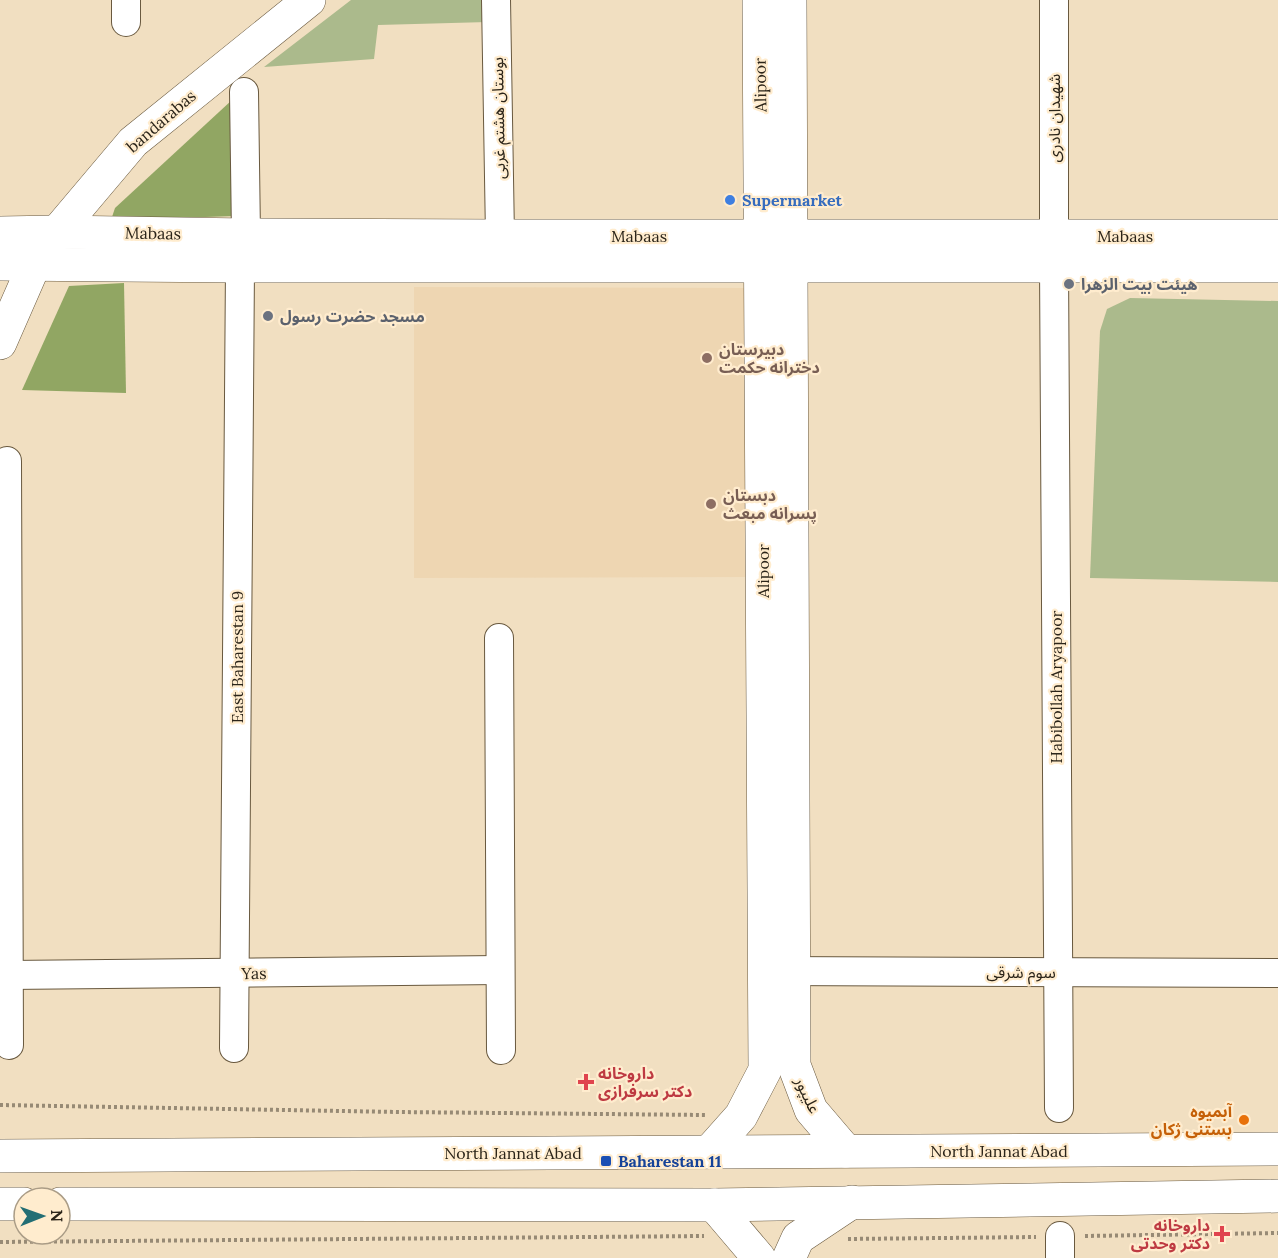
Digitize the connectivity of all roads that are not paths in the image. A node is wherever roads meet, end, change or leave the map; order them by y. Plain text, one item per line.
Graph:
1 (309, 0) edge
2 (496, 0) edge
3 (759, 0) edge
4 (790, 0) edge
5 (1054, 0) edge
6 (244, 92) dead end
7 (57, 232) junction
8 (0, 233) edge
9 (500, 236) junction
10 (1278, 236) edge
11 (243, 250) junction
12 (776, 251) junction
13 (1054, 251) junction
14 (35, 263) junction
15 (0, 264) edge
16 (1278, 266) edge
17 (0, 343) edge
18 (7, 461) dead end
19 (499, 638) dead end
20 (500, 970) junction
21 (779, 971) junction
22 (1057, 972) junction
23 (234, 973) junction
24 (1278, 973) edge
25 (8, 975) junction
26 (9, 1045) dead end
27 (234, 1048) dead end
28 (501, 1050) dead end
29 (1059, 1108) dead end
30 (1278, 1149) edge
31 (846, 1151) junction
32 (709, 1152) junction
33 (0, 1156) edge
34 (1278, 1196) edge
35 (852, 1202) junction
36 (72, 1204) edge
37 (713, 1221) junction
38 (759, 1258) edge
39 (789, 1258) edge

1 - 7 street, bandarabas
2 - 9 street, بوستان هشتم غربی
3 - 12 street, Alipoor
4 - 12 street, Alipoor
5 - 13 street, شهیدان نادری
6 - 11 street, East Baharestan 9
7 - 8 street, Mabaas
7 - 11 street, Mabaas
7 - 14 street, bandarabas
9 - 11 street, Mabaas
9 - 12 street, Mabaas
10 - 13 street, Mabaas
11 - 12 street, Mabaas
11 - 14 street, Mabaas
11 - 23 street, East Baharestan 9
12 - 13 street, Mabaas
12 - 21 street, Alipoor
13 - 16 street, Mabaas
13 - 22 street, Habibollah Aryapoor
14 - 15 street, Mabaas
14 - 17 street, bandarabas
18 - 25 street
19 - 20 street
20 - 23 street, Yas
20 - 28 street
21 - 22 street, سوم شرقی
21 - 31 street, Alipoor
21 - 32 street, Alipoor
22 - 24 street, سوم شرقی
22 - 29 street, Habibollah Aryapoor
23 - 25 street, Yas
23 - 27 street, East Baharestan 9
25 - 26 street
30 - 31 street, North Jannat Abad
31 - 32 street, North Jannat Abad
32 - 33 street, North Jannat Abad
34 - 35 street
35 - 37 street
35 - 39 street
36 - 37 street
37 - 38 street

